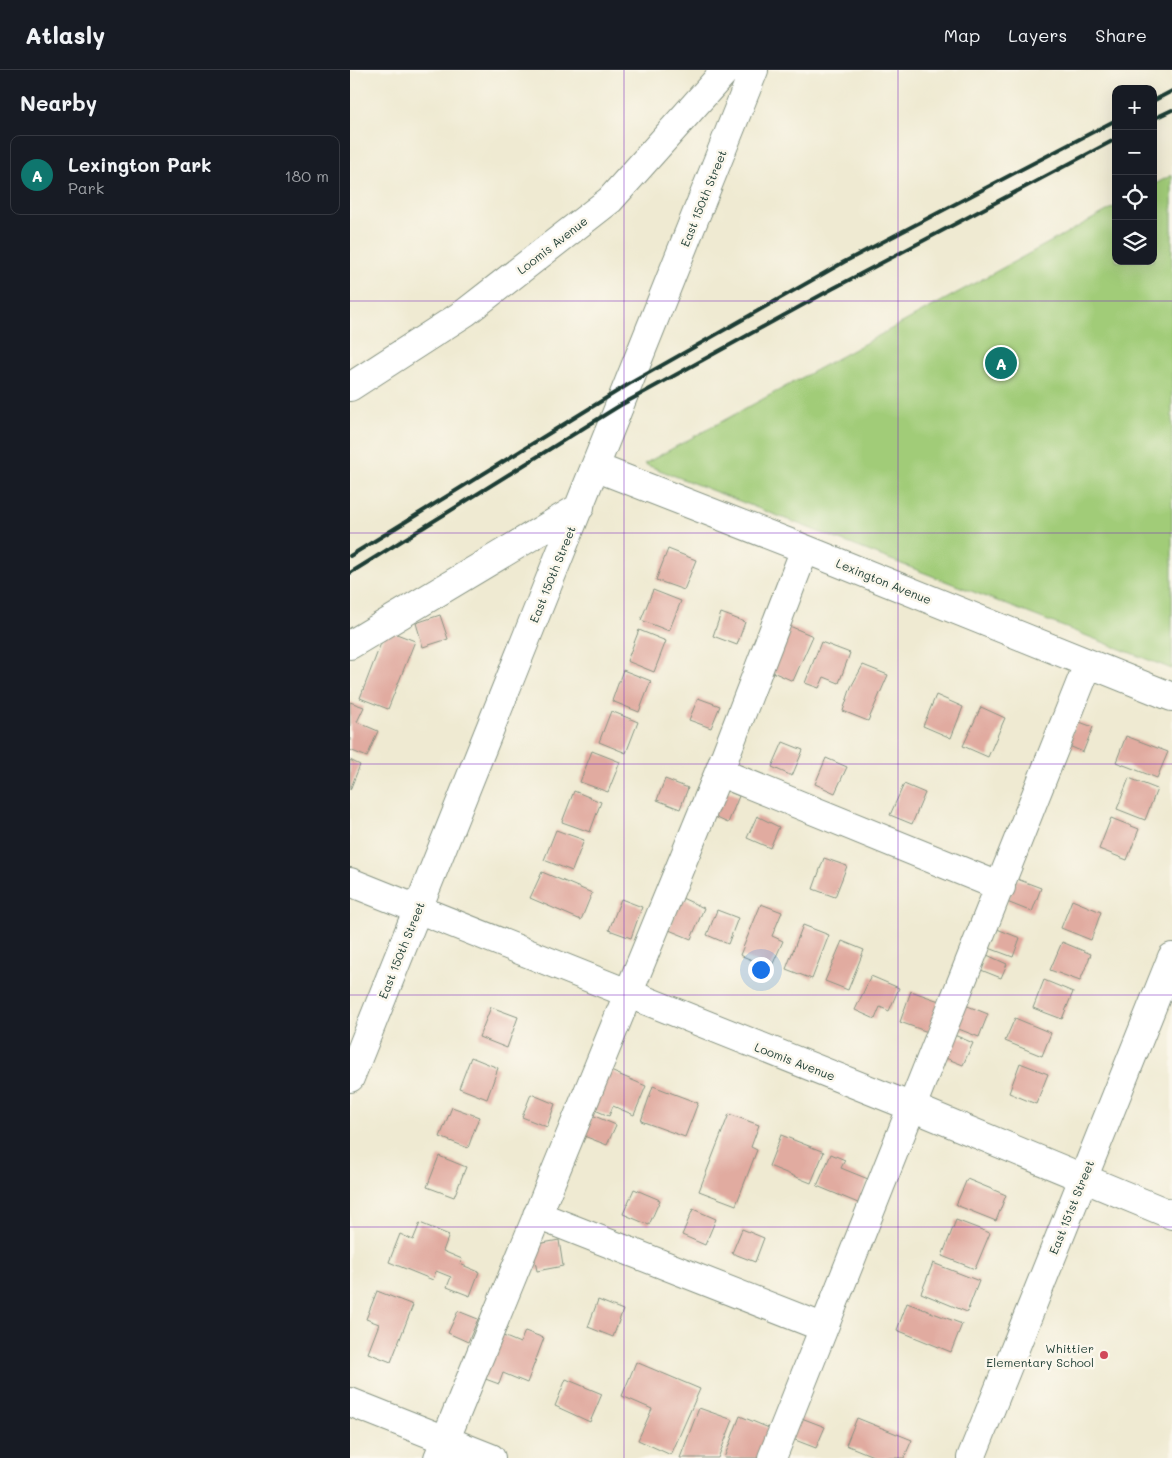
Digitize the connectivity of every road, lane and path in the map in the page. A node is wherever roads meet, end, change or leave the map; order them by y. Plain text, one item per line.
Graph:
1 (726, 70) edge
2 (754, 70) edge
3 (350, 387) edge
4 (595, 467) junction
5 (580, 507) junction
6 (805, 549) junction
7 (350, 645) edge
8 (1088, 664) junction
9 (1172, 697) edge
10 (719, 772) junction
11 (350, 882) edge
12 (1001, 886) junction
13 (418, 910) junction
14 (1172, 956) edge
15 (626, 994) junction
16 (350, 1078) edge
17 (912, 1106) junction
18 (1083, 1178) junction
19 (1172, 1214) edge
20 (537, 1215) junction
21 (822, 1328) junction
22 (350, 1402) edge
23 (442, 1449) edge
24 (490, 1458) edge
25 (772, 1458) edge
26 (971, 1458) edge

1 - 3 street, Loomis Avenue
2 - 4 street, East 150th Street
4 - 5 street, East 150th Street
4 - 6 street, Lexington Avenue
5 - 7 street
5 - 13 street, East 150th Street
6 - 8 street, Lexington Avenue
6 - 10 street
8 - 9 street, Lexington Avenue
8 - 12 street
10 - 12 street
10 - 15 street
11 - 13 street, Loomis Avenue
12 - 17 street
13 - 15 street, Loomis Avenue
13 - 16 street, East 150th Street
14 - 18 street, East 151st Street
15 - 17 street, Loomis Avenue
15 - 20 street
17 - 18 street, Loomis Avenue
17 - 21 street
18 - 19 street, Loomis Avenue
18 - 26 street, East 151st Street
20 - 21 street
20 - 23 street
21 - 25 street
22 - 23 street
23 - 24 street

